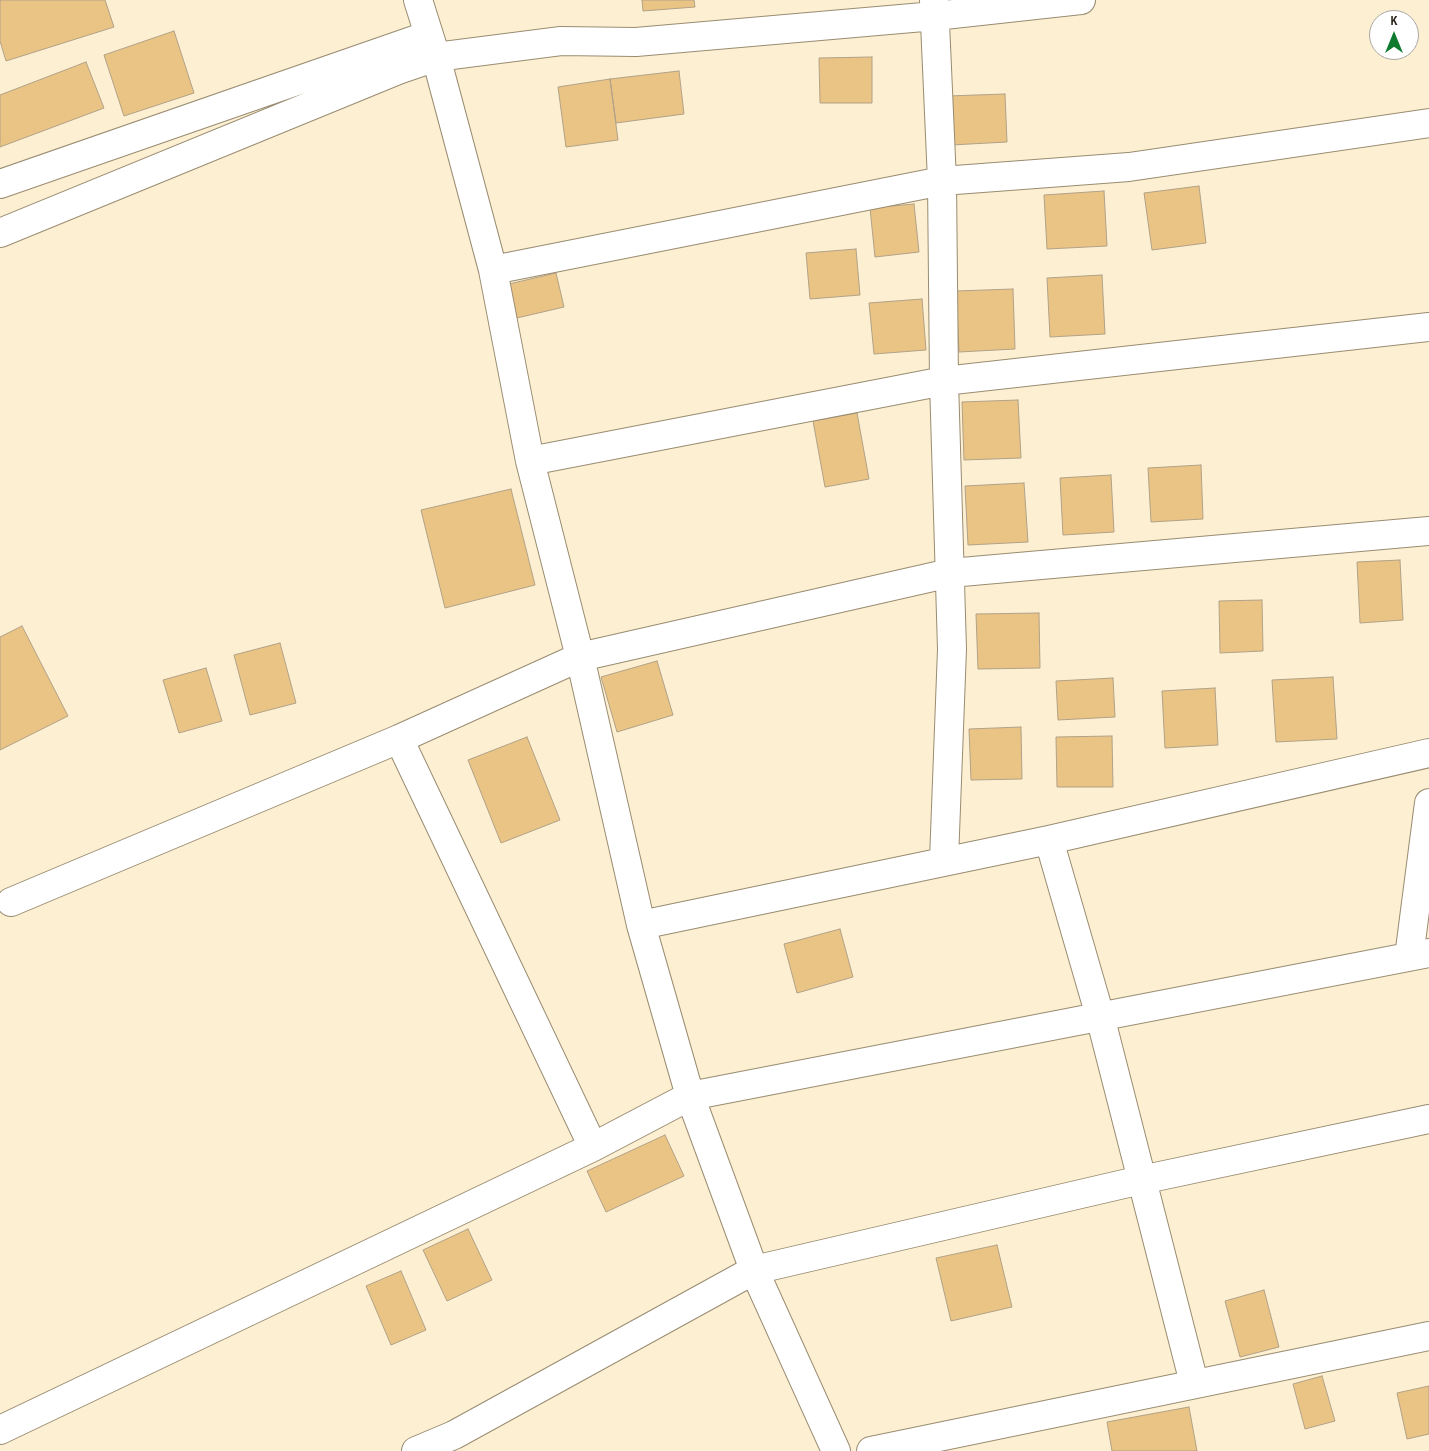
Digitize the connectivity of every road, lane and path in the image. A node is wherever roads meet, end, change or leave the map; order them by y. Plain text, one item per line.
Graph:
1 (418, 0) edge
2 (1081, 0) edge
3 (935, 8) edge
4 (433, 46) junction
5 (1429, 123) edge
6 (942, 181) junction
7 (0, 184) edge
8 (0, 233) edge
9 (493, 270) junction
10 (1429, 327) edge
11 (944, 381) junction
12 (530, 461) junction
13 (1429, 531) edge
14 (950, 573) junction
15 (580, 657) junction
16 (399, 738) junction
17 (1429, 754) edge
18 (1429, 803) edge
19 (1049, 840) junction
20 (944, 860) junction
21 (11, 902) dead end
22 (642, 925) junction
23 (1419, 955) edge
24 (1100, 1016) junction
25 (690, 1096) junction
26 (1429, 1119) edge
27 (593, 1147) junction
28 (1141, 1180) junction
29 (754, 1270) junction
30 (1429, 1336) edge
31 (1194, 1383) junction
32 (0, 1430) edge
33 (416, 1451) edge
34 (836, 1451) edge
35 (871, 1451) edge

1 - 4 street
2 - 3 street
3 - 4 street
3 - 6 street
4 - 7 street
4 - 8 street
4 - 9 street
5 - 6 street
6 - 9 street
6 - 11 street
9 - 12 street
10 - 11 street
11 - 12 street
11 - 14 street
12 - 15 street
13 - 14 street
14 - 15 street
14 - 20 street
15 - 16 street
15 - 22 street
16 - 21 street
16 - 27 street
17 - 19 street
18 - 23 street
19 - 20 street
19 - 24 street
20 - 22 street
22 - 25 street
23 - 24 street
24 - 25 street
24 - 28 street
25 - 27 street
25 - 29 street
26 - 28 street
27 - 32 street
28 - 29 street
28 - 31 street
29 - 33 street
29 - 34 street
30 - 31 street
31 - 35 street

